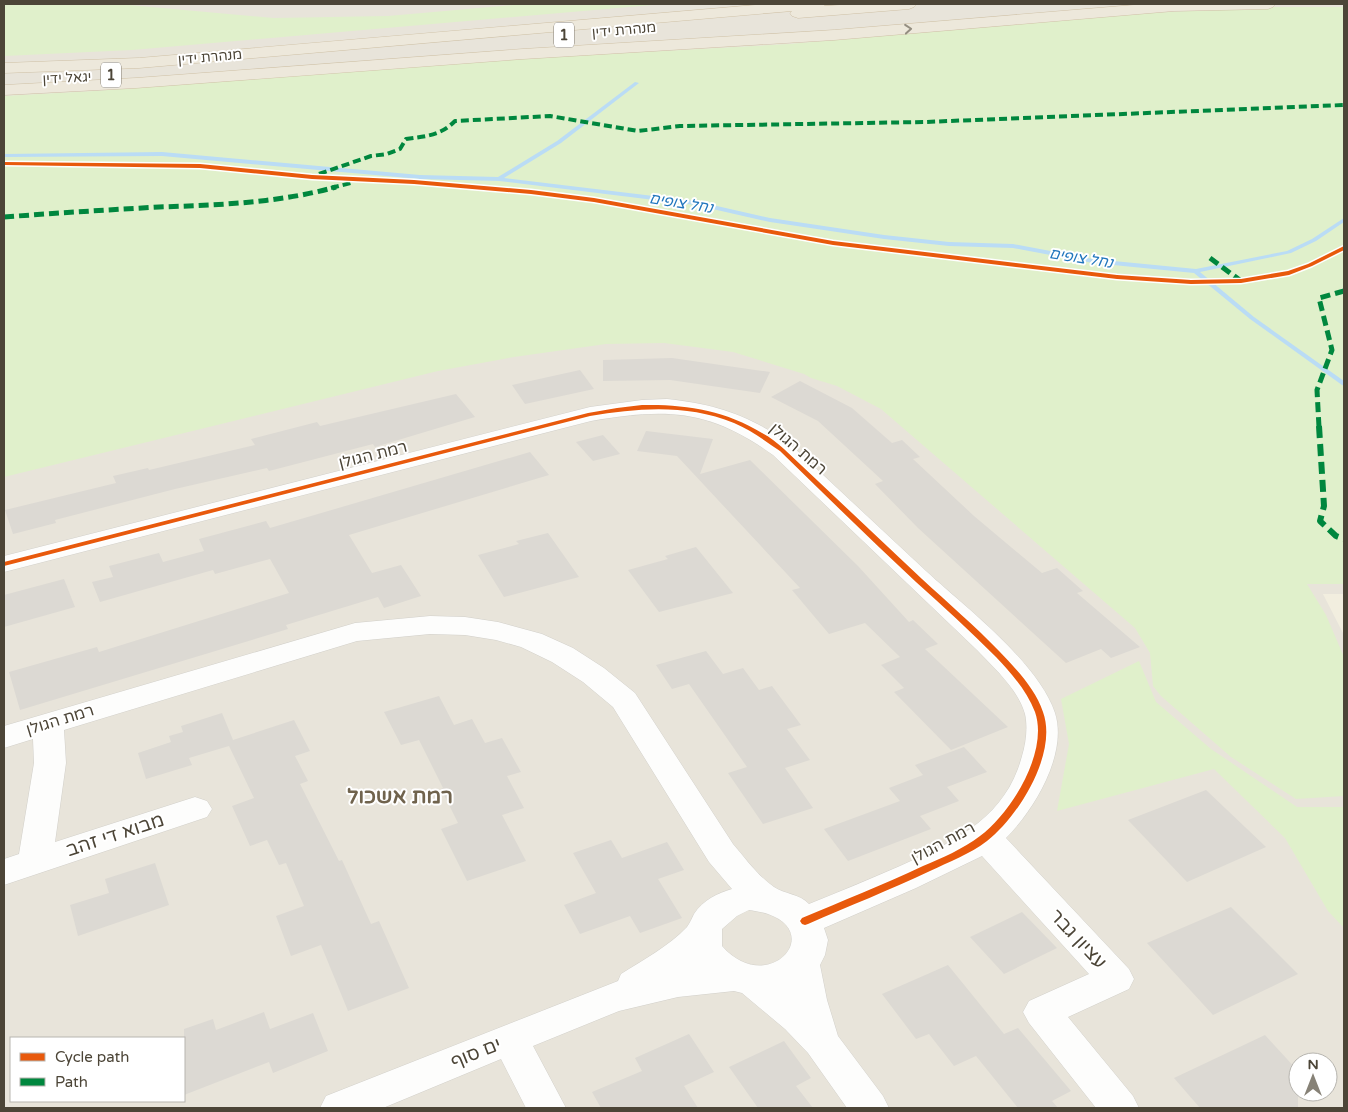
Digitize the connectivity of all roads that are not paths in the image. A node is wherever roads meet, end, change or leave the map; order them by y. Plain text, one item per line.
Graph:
1 (761, 4) edge
2 (818, 4) edge
3 (909, 4) edge
4 (1100, 4) edge
5 (1268, 4) edge
6 (139, 63) junction
7 (4, 68) edge
8 (219, 68) junction
9 (4, 80) edge
10 (4, 90) edge
11 (4, 564) edge
12 (48, 723) junction
13 (4, 737) edge
14 (195, 809) dead end
15 (985, 837) junction
16 (721, 853) junction
17 (35, 861) junction
18 (4, 872) edge
19 (763, 898) junction
20 (714, 919) junction
21 (804, 921) junction
22 (801, 964) junction
23 (743, 978) junction
24 (613, 997) junction
25 (510, 1039) junction
26 (821, 1042) junction
27 (340, 1108) edge
28 (546, 1108) edge
29 (869, 1108) edge
30 (1118, 1108) edge

1 - 6 highway
2 - 6 highway, מנהרת ידין / 1
3 - 8 highway, מנהרת ידין / 1
4 - 8 highway
10 -> 5 highway
6 - 7 highway, יגאל ידין / 1
8 - 9 highway, יגאל ידין / 1
11 - 15 street, רמת הגולן
12 - 13 street, רמת הגולן
12 - 16 street, רמת הגולן
12 - 17 street
14 - 17 street, מבוא די זהב
15 - 21 street, רמת הגולן
15 - 30 street, עציון גבר
16 - 19 street, רמת הגולן
16 - 20 street, רמת הגולן
17 - 18 street, מבוא די זהב
19 - 20 street
19 - 21 street
20 - 23 street
20 - 24 street, ים סוף
21 - 22 street
22 - 23 street
22 - 26 street
23 - 24 street, ים סוף
23 - 26 street
24 - 25 street, ים סוף
25 - 27 street, ים סוף
25 - 28 street
26 - 29 street

